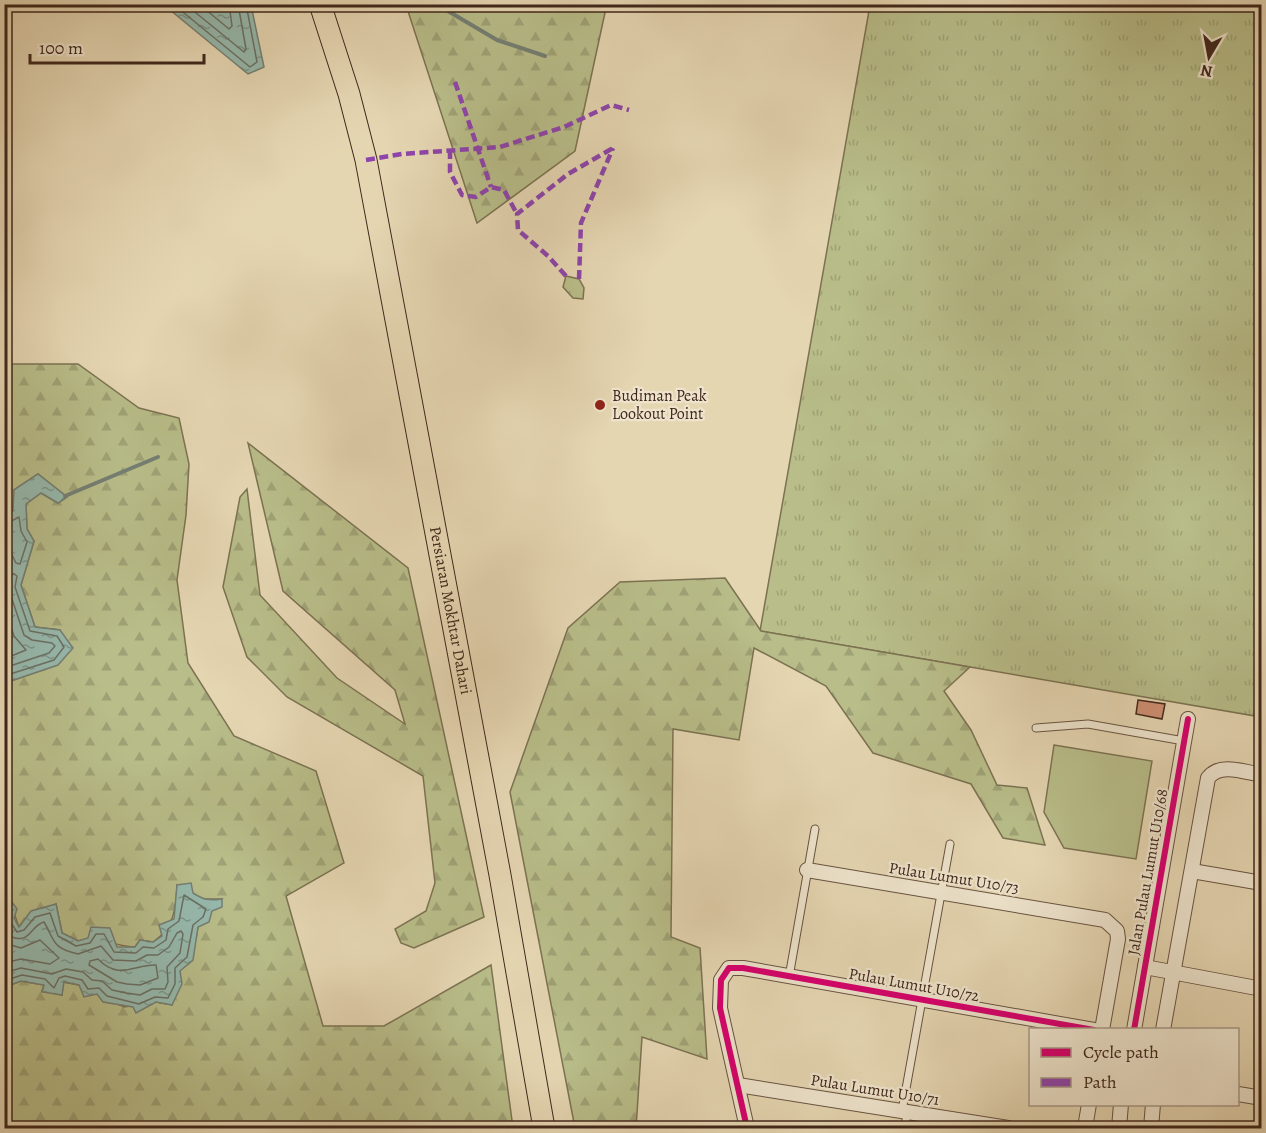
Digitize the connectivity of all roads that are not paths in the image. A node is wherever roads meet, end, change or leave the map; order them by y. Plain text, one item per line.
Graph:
1 (320, 4) edge
2 (331, 4) edge
3 (349, 94) junction
4 (1188, 719) dead end
5 (1036, 728) dead end
6 (1184, 741) junction
7 (1262, 776) edge
8 (815, 829) dead end
9 (950, 844) dead end
10 (807, 870) junction
11 (1192, 871) junction
12 (1262, 883) edge
13 (941, 893) junction
14 (1145, 967) junction
15 (1173, 972) junction
16 (789, 977) junction
17 (1262, 989) edge
18 (922, 1000) junction
19 (1088, 1028) edge
20 (1102, 1028) edge
21 (1134, 1028) edge
22 (1163, 1028) edge
23 (738, 1084) junction
24 (1239, 1094) edge
25 (1262, 1098) edge
26 (1089, 1106) edge
27 (1121, 1106) edge
28 (1153, 1106) edge
29 (905, 1112) junction
30 (544, 1128) edge
31 (747, 1128) edge
32 (905, 1128) edge
33 (1008, 1128) edge
34 (1085, 1128) edge
35 (1119, 1128) edge
36 (1151, 1128) edge

1 - 3 main road, Persiaran Mokhtar Dahari
2 - 3 main road, Persiaran Mokhtar Dahari
3 - 30 main road, Persiaran Mokhtar Dahari
4 - 6 street, Jalan Pulau Lumut U10/68
5 - 6 lane
6 - 14 street, Jalan Pulau Lumut U10/68
7 - 11 street
8 - 10 lane
9 - 13 lane
10 - 13 street, Pulau Lumut U10/73
10 - 16 lane
11 - 12 street
11 - 15 street
13 - 18 lane
13 - 20 street, Pulau Lumut U10/73
14 - 15 street
14 - 21 street, Jalan Pulau Lumut U10/68
15 - 17 street
15 - 22 street
16 - 18 street, Pulau Lumut U10/72
16 - 23 street, Pulau Lumut U10/72
18 - 19 street, Pulau Lumut U10/72
18 - 29 lane
23 - 29 street, Pulau Lumut U10/71
23 - 31 street
24 - 25 street
26 - 34 street
27 - 35 street
28 - 36 street
29 - 32 lane
29 - 33 street, Pulau Lumut U10/71

